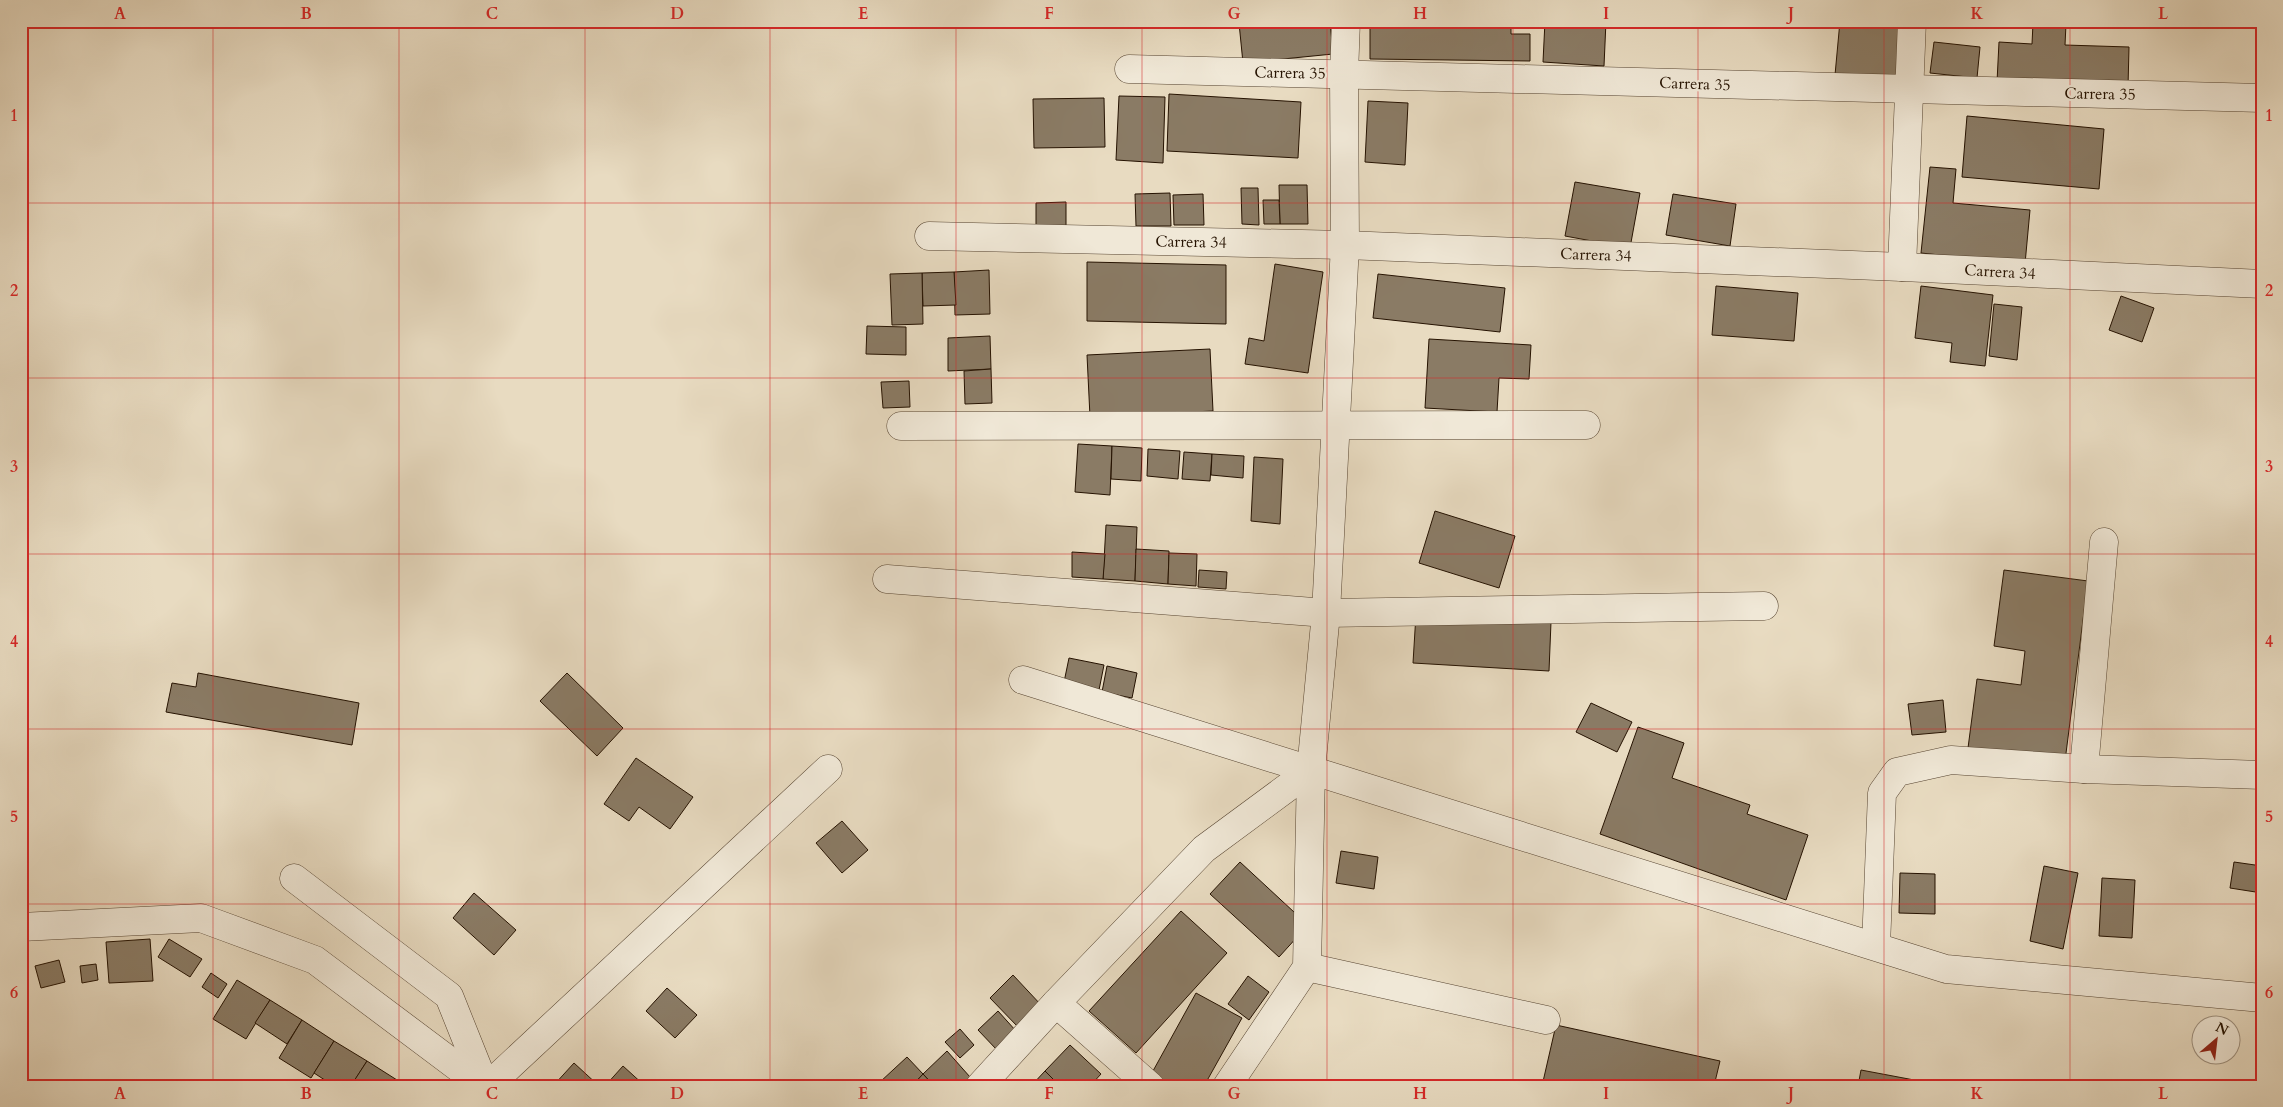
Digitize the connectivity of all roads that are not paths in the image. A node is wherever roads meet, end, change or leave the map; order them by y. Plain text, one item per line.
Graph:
1 (1346, 21) edge
2 (1912, 21) edge
3 (1129, 69) dead end
4 (1344, 74) junction
5 (1908, 89) junction
6 (2262, 98) edge
7 (929, 236) dead end
8 (1345, 245) junction
9 (1902, 267) junction
10 (2262, 284) edge
11 (1337, 425) junction
12 (1586, 425) dead end
13 (901, 426) dead end
14 (2104, 542) dead end
15 (887, 579) dead end
16 (1764, 606) dead end
17 (1326, 613) junction
18 (1023, 680) dead end
19 (828, 769) dead end
20 (2084, 769) junction
21 (1311, 770) junction
22 (2262, 775) edge
23 (294, 878) dead end
24 (21, 928) edge
25 (1876, 946) junction
26 (1308, 967) junction
27 (2262, 998) edge
28 (1056, 1003) junction
29 (1546, 1020) dead end
30 (485, 1086) edge
31 (980, 1086) edge
32 (1150, 1086) edge
33 (1227, 1086) edge

1 - 4 street
2 - 5 street
3 - 4 street, Carrera 35
4 - 5 street, Carrera 35
4 - 8 street
5 - 6 street, Carrera 35
5 - 9 street
7 - 8 street, Carrera 34
8 - 9 street, Carrera 34
8 - 11 street
9 - 10 street, Carrera 34
11 - 12 street
11 - 13 street
11 - 17 street
14 - 20 street
15 - 17 street
16 - 17 street
17 - 21 street
18 - 21 street
19 - 30 street
20 - 22 street
20 - 25 street
21 - 25 street
21 - 26 street
21 - 28 street
23 - 30 street
24 - 30 street
25 - 27 street
26 - 29 street
26 - 33 street
28 - 31 street
28 - 32 street

